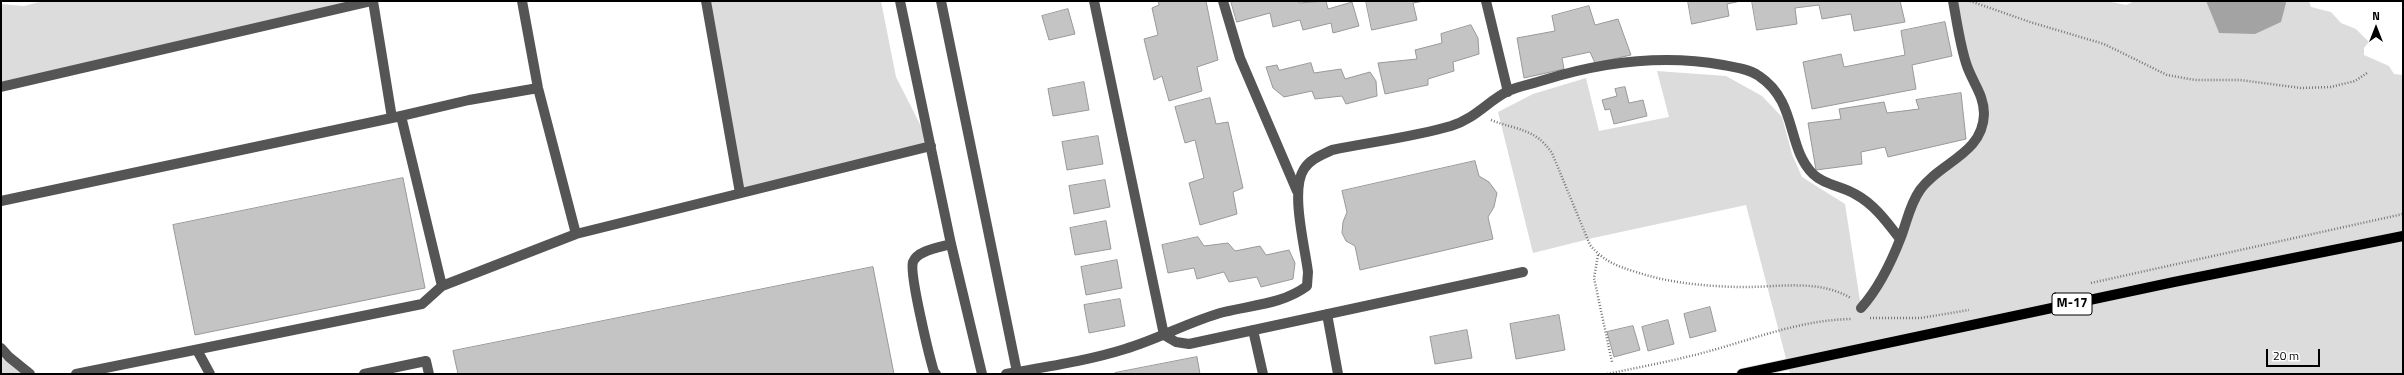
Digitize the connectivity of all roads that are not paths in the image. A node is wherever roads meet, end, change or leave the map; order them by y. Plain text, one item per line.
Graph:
1 (372, 1) edge
2 (522, 1) edge
3 (706, 1) edge
4 (900, 1) edge
5 (941, 1) edge
6 (1094, 1) edge
7 (1223, 1) edge
8 (1486, 1) edge
9 (1953, 1) edge
10 (1, 87) edge
11 (538, 88) junction
12 (1508, 92) junction
13 (397, 117) junction
14 (931, 146) junction
15 (1298, 191) junction
16 (740, 192) junction
17 (1, 201) edge
18 (576, 234) junction
19 (2403, 236) edge
20 (1900, 239) junction
21 (951, 244) junction
22 (1523, 272) dead end
23 (442, 286) junction
24 (1861, 308) road end
25 (1327, 314) junction
26 (1253, 330) junction
27 (1164, 335) junction
28 (1, 348) edge
29 (197, 350) junction
30 (1017, 372) junction
31 (30, 374) edge
32 (76, 374) edge
33 (210, 374) edge
34 (364, 374) edge
35 (429, 374) edge
36 (936, 374) edge
37 (982, 374) edge
38 (1006, 374) edge
39 (1263, 374) edge
40 (1338, 374) edge
41 (1742, 374) edge

1 - 10 street
1 - 13 street
2 - 11 street
3 - 16 street
4 - 14 street
5 - 30 street
6 - 27 street
7 - 15 street
8 - 12 street
9 - 20 street
11 - 13 street
11 - 18 street
12 - 15 street
12 - 20 street
13 - 17 street
13 - 23 street
14 - 16 street
14 - 21 street
15 - 27 street
16 - 18 street
18 - 23 street
19 - 41 main road, M-17
20 - 24 street
21 - 36 street
21 - 37 street
22 - 25 street
23 - 29 street
25 - 26 street
25 - 40 street
26 - 27 street
26 - 39 street
27 - 30 street
28 - 31 street
29 - 32 street
29 - 33 street
30 - 38 street
34 - 35 street

